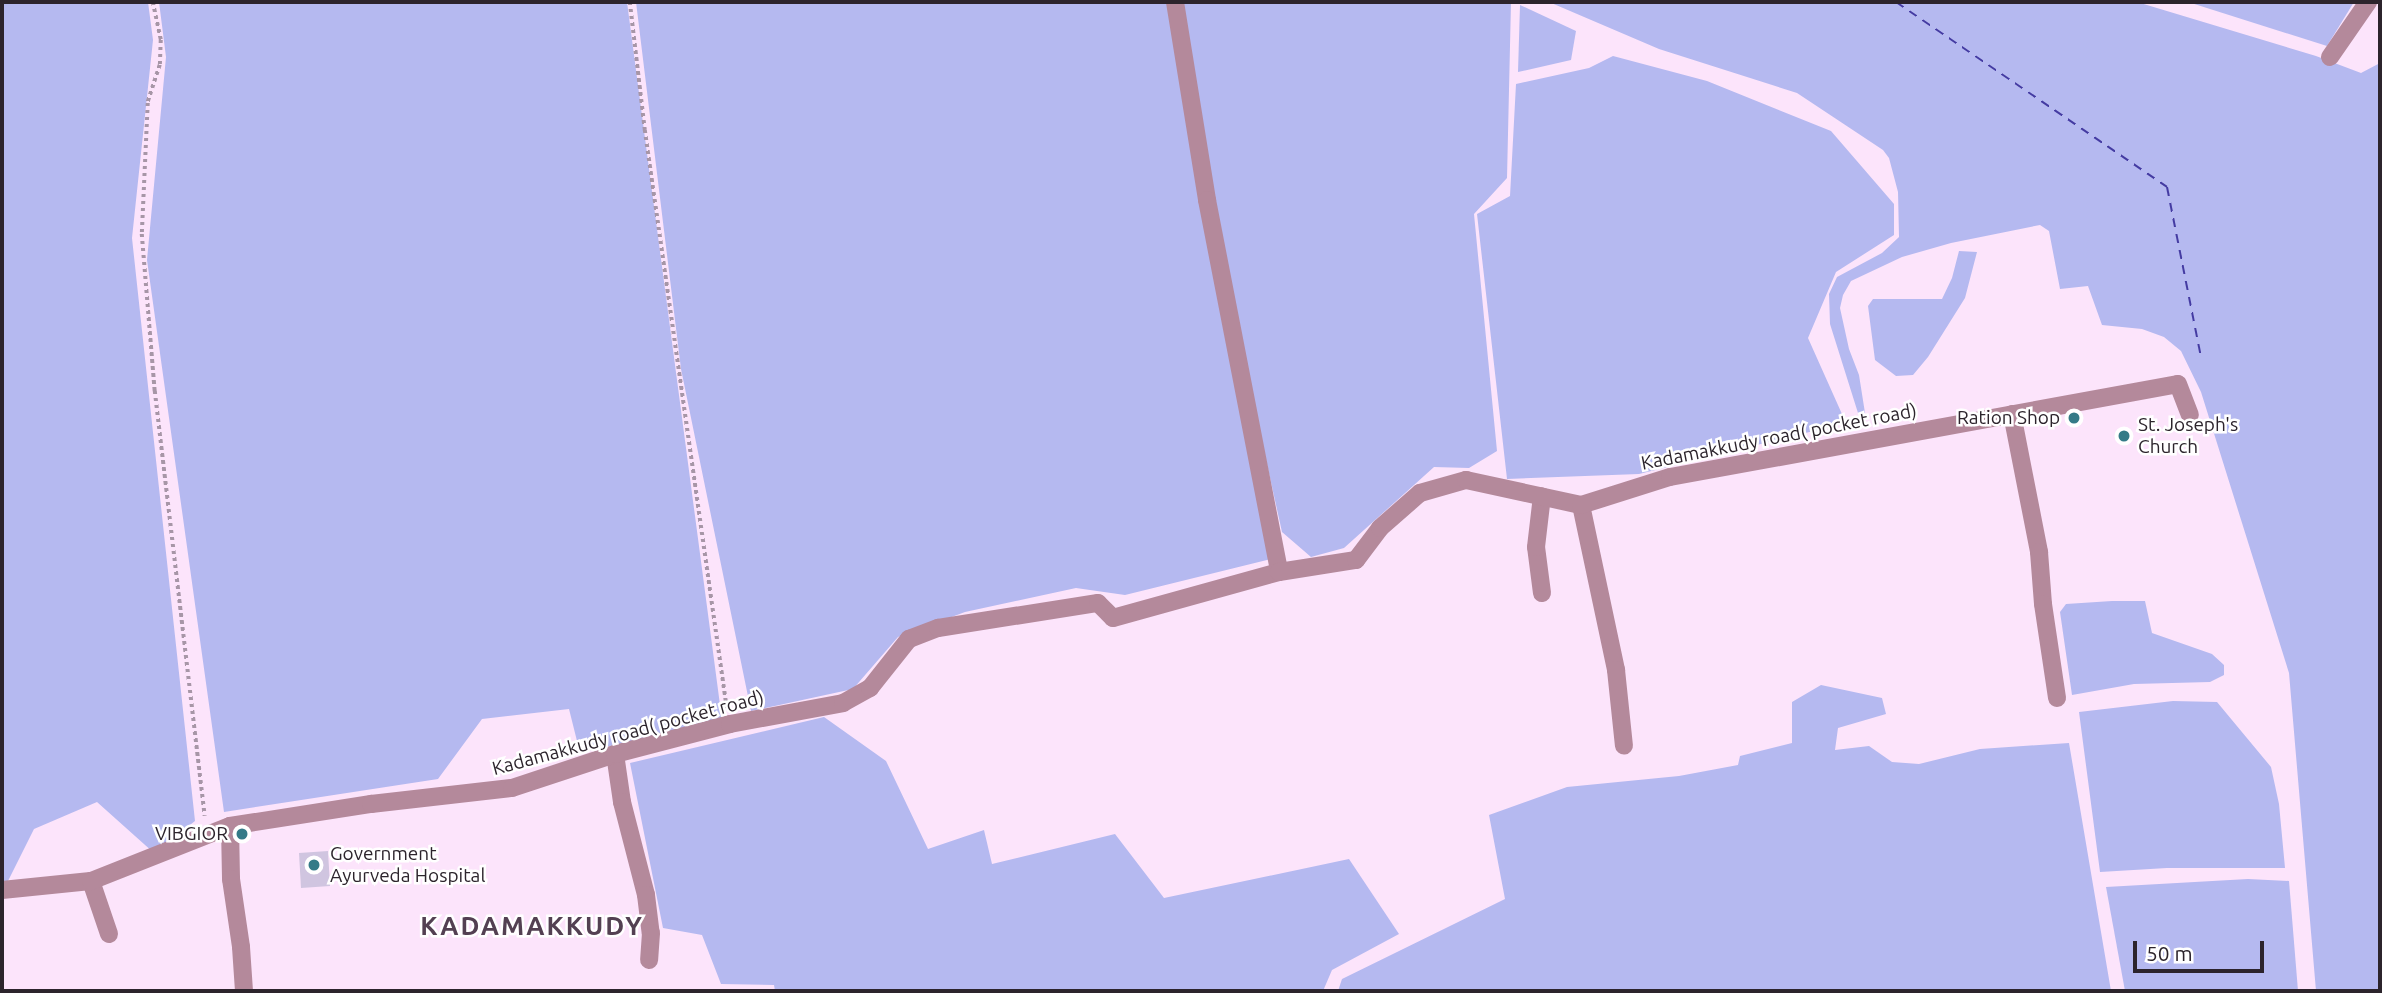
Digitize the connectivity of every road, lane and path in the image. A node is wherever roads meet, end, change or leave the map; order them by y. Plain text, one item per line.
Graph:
1 (153, 2) edge
2 (630, 2) edge
3 (1175, 2) edge
4 (2368, 2) edge
5 (2329, 57) dead end
6 (2012, 414) junction
7 (2190, 415) dead end
8 (1542, 496) junction
9 (1587, 503) junction
10 (1279, 572) junction
11 (1542, 593) dead end
12 (1627, 674) dead end
13 (2057, 698) dead end
14 (730, 724) junction
15 (1624, 746) dead end
16 (615, 754) junction
17 (230, 826) junction
18 (91, 881) junction
19 (2, 890) edge
20 (109, 934) dead end
21 (649, 960) dead end
22 (244, 991) edge

1 - 17 path
2 - 14 path
3 - 10 street
4 - 5 street
6 - 7 street, Kadamakkudy road( pocket road)
6 - 9 street, Kadamakkudy road( pocket road)
6 - 13 street
8 - 9 street, Kadamakkudy road( pocket road)
8 - 10 street, Kadamakkudy road( pocket road)
8 - 11 street
9 - 12 street
9 - 15 street
10 - 14 street, Kadamakkudy road( pocket road)
14 - 16 street, Kadamakkudy road( pocket road)
16 - 17 street, Kadamakkudy road( pocket road)
16 - 21 street
17 - 18 street, Kadamakkudy road( pocket road)
17 - 22 street
18 - 19 street, Kadamakkudy road( pocket road)
18 - 20 street

